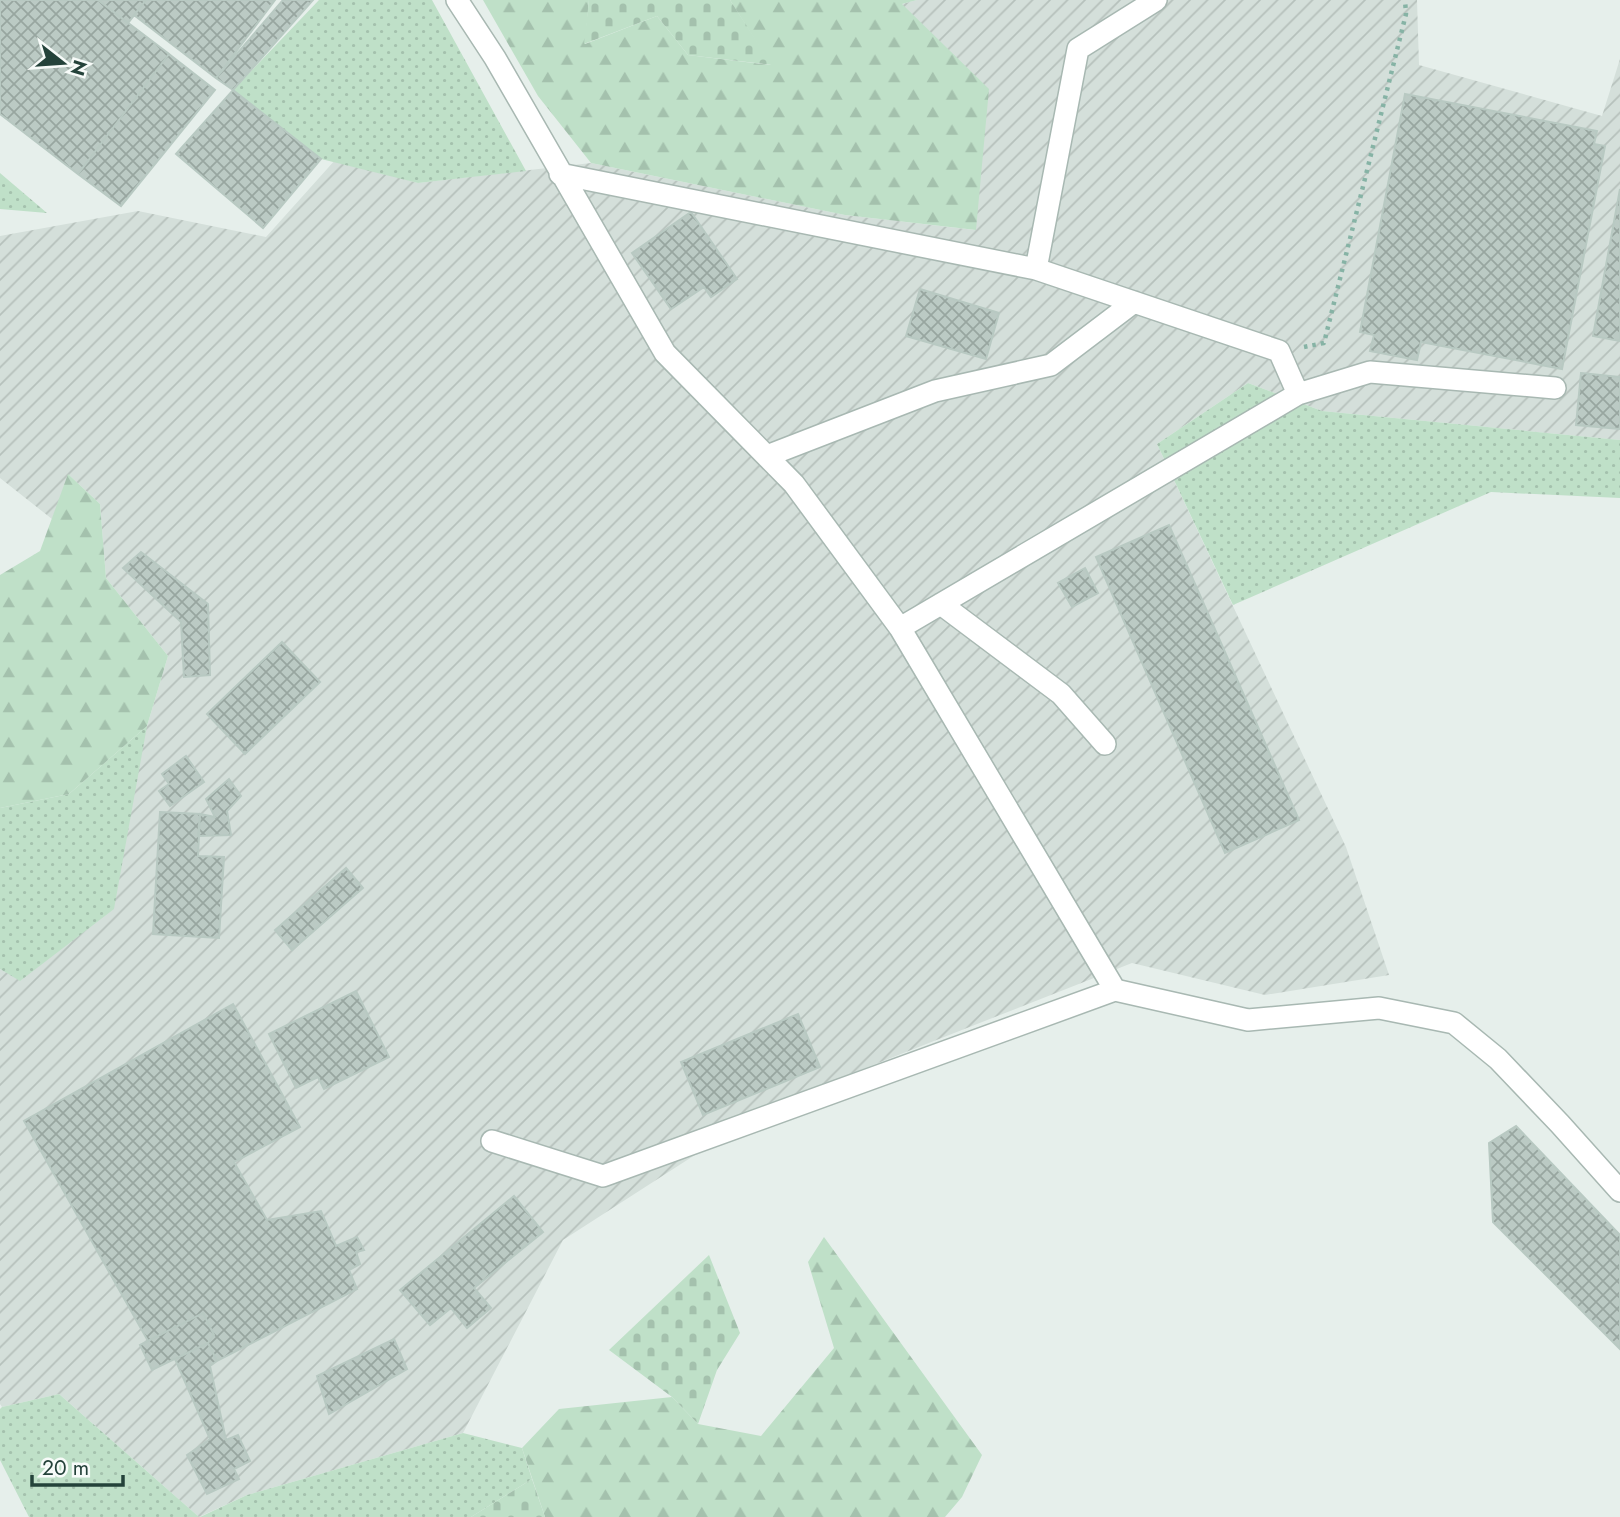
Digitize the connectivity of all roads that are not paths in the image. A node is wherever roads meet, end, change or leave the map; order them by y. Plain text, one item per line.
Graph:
1 (457, 0) edge
2 (1156, 0) edge
3 (560, 174) junction
4 (1036, 269) junction
5 (1134, 302) junction
6 (1555, 388) dead end
7 (1298, 394) junction
8 (767, 456) junction
9 (941, 604) junction
10 (900, 628) junction
11 (1105, 744) dead end
12 (1115, 990) junction
13 (492, 1141) dead end
14 (1620, 1191) edge

1 - 3 street
2 - 4 street
3 - 4 street
3 - 8 street
4 - 5 street
5 - 7 street
5 - 8 street
6 - 7 street
7 - 9 street
8 - 10 street
9 - 10 street
9 - 11 street
10 - 12 street
12 - 13 street
12 - 14 street

